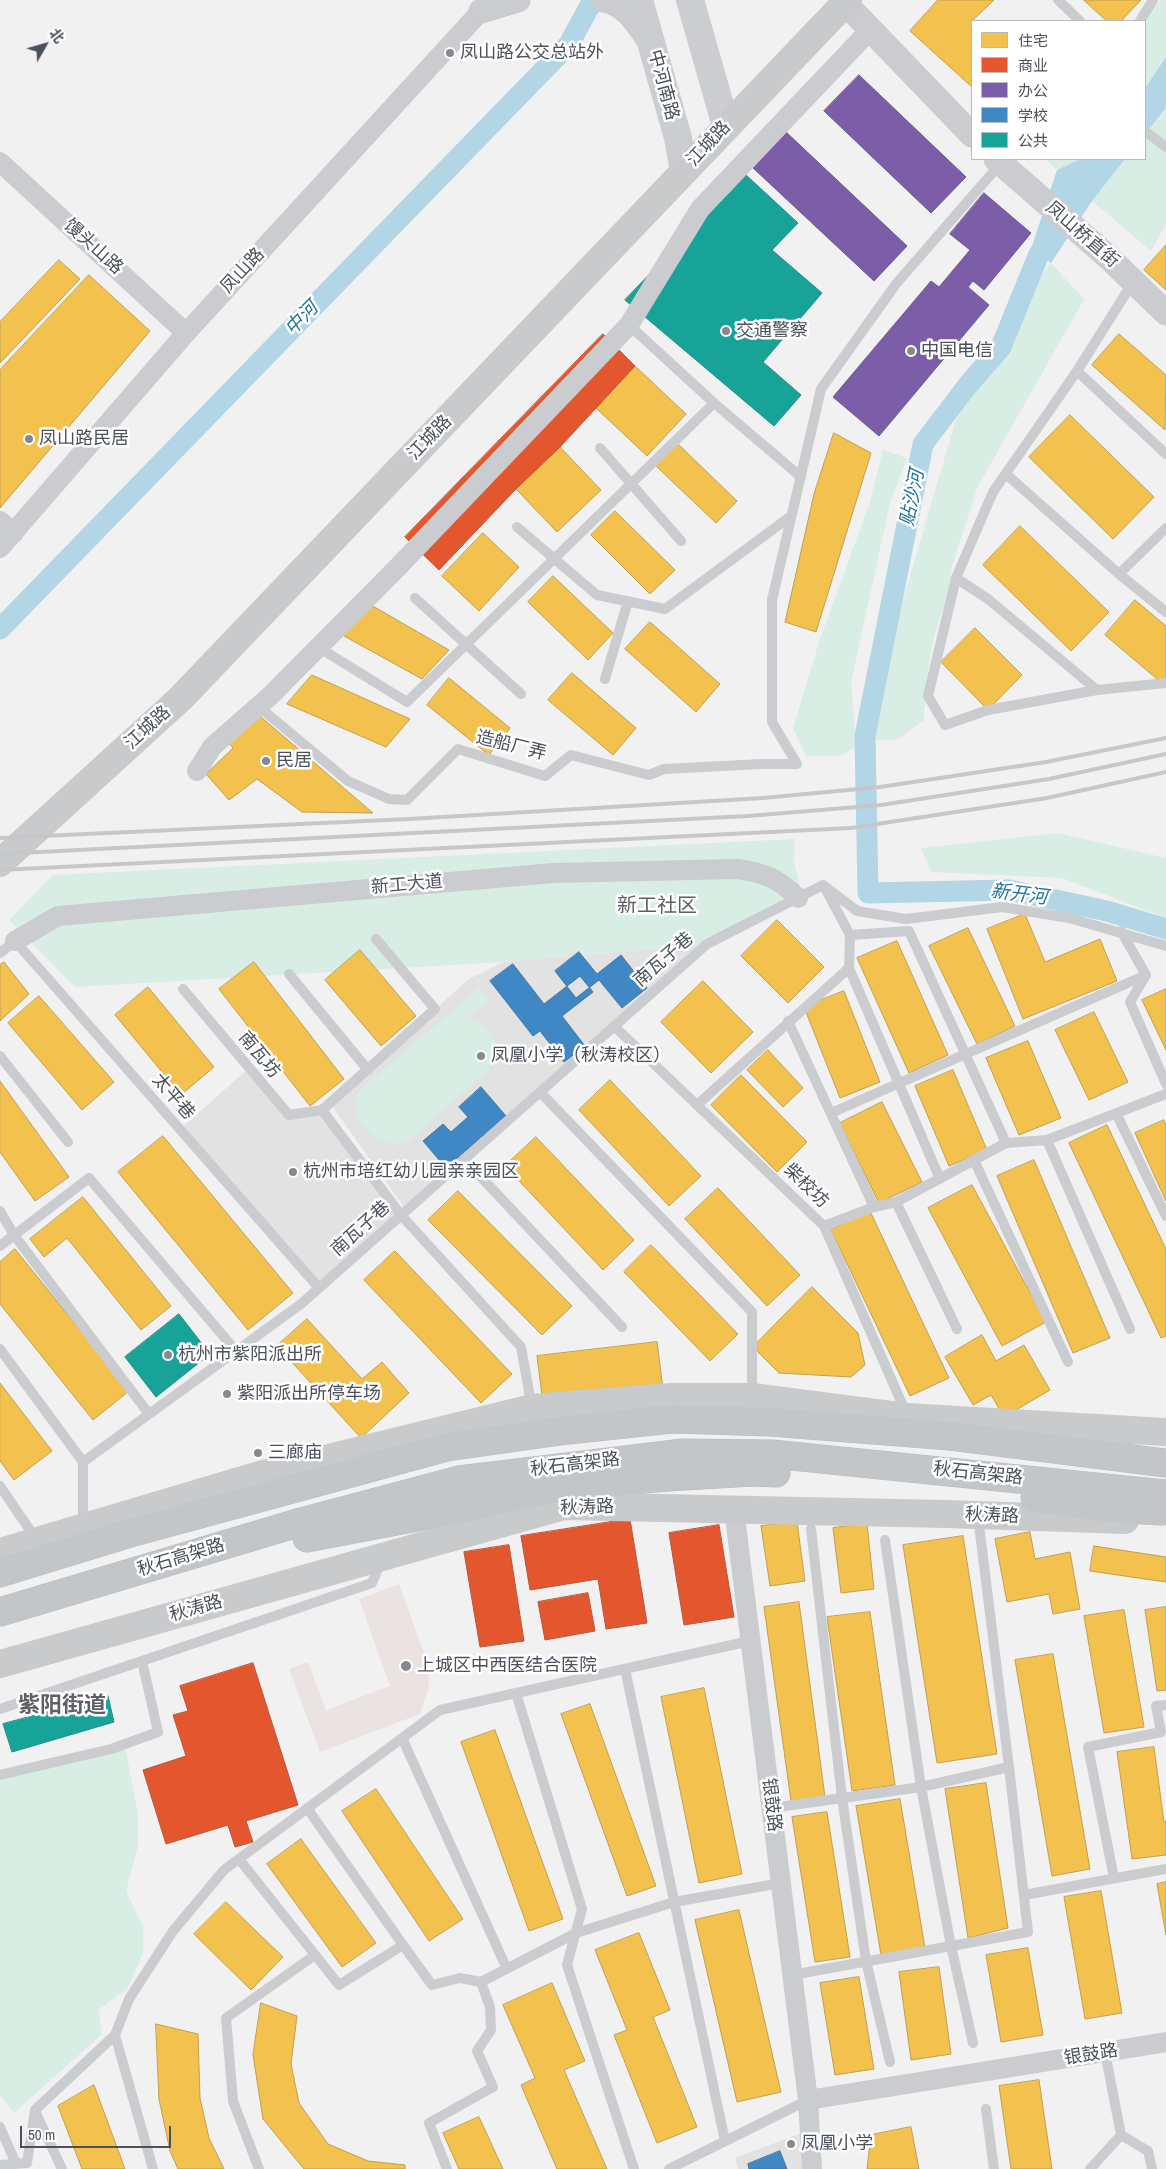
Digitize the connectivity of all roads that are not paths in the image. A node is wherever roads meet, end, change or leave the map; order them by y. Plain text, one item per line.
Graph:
1 (518, 0) edge
2 (639, 0) edge
3 (690, 0) edge
4 (844, 0) edge
5 (1058, 0) edge
6 (1153, 0) edge
7 (607, 1) edge
8 (486, 6) edge
9 (1079, 20) edge
10 (1141, 20) edge
11 (870, 29) junction
12 (652, 46) junction
13 (726, 126) junction
14 (1147, 133) edge
15 (971, 134) edge
16 (1166, 148) edge
17 (998, 161) edge
18 (0, 162) edge
19 (684, 171) junction
20 (1133, 281) junction
21 (1166, 312) edge
22 (629, 325) junction
23 (186, 332) junction
24 (1077, 371) junction
25 (714, 403) junction
26 (600, 448) dead end
27 (1166, 454) edge
28 (1006, 474) junction
29 (801, 477) junction
30 (632, 483) junction
31 (791, 516) junction
32 (7, 527) edge
33 (517, 527) dead end
34 (1166, 528) edge
35 (681, 541) dead end
36 (0, 548) edge
37 (554, 558) junction
38 (1119, 574) junction
39 (956, 578) junction
40 (415, 598) dead end
41 (628, 601) junction
42 (1166, 612) edge
43 (466, 644) junction
44 (318, 647) junction
45 (605, 679) dead end
46 (1166, 683) edge
47 (1097, 690) junction
48 (521, 694) dead end
49 (258, 706) junction
50 (197, 771) dead end
51 (0, 863) edge
52 (823, 885) junction
53 (798, 898) junction
54 (1121, 931) junction
55 (850, 935) junction
56 (376, 939) dead end
57 (1166, 946) edge
58 (7, 947) edge
59 (849, 968) junction
60 (289, 974) dead end
61 (1146, 975) junction
62 (183, 990) dead end
63 (788, 1021) junction
64 (614, 1026) junction
65 (965, 1054) junction
66 (0, 1056) edge
67 (368, 1070) junction
68 (898, 1084) junction
69 (1166, 1084) edge
70 (540, 1092) junction
71 (1166, 1094) edge
72 (697, 1105) junction
73 (322, 1110) junction
74 (831, 1113) junction
75 (1116, 1113) junction
76 (1047, 1140) junction
77 (68, 1142) dead end
78 (1006, 1143) junction
79 (464, 1159) junction
80 (974, 1160) junction
81 (940, 1179) junction
82 (896, 1202) junction
83 (874, 1207) junction
84 (0, 1211) edge
85 (401, 1215) junction
86 (1166, 1216) edge
87 (824, 1226) junction
88 (14, 1235) junction
89 (0, 1246) edge
90 (320, 1288) junction
91 (622, 1327) dead end
92 (957, 1329) dead end
93 (1130, 1329) dead end
94 (0, 1349) edge
95 (236, 1351) junction
96 (1068, 1362) dead end
97 (752, 1397) junction
98 (532, 1408) junction
99 (150, 1414) junction
100 (907, 1416) junction
101 (1166, 1432) edge
102 (83, 1462) junction
103 (1166, 1462) edge
104 (0, 1486) edge
105 (1166, 1494) edge
106 (734, 1509) junction
107 (1166, 1511) edge
108 (978, 1515) junction
109 (1166, 1522) edge
110 (83, 1527) junction
111 (811, 1529) dead end
112 (885, 1540) dead end
113 (38, 1541) junction
114 (0, 1552) edge
115 (382, 1557) junction
116 (151, 1567) junction
117 (0, 1573) edge
118 (0, 1612) edge
119 (750, 1641) junction
120 (142, 1661) junction
121 (0, 1664) edge
122 (625, 1669) junction
123 (516, 1693) junction
124 (1166, 1705) edge
125 (0, 1709) edge
126 (402, 1738) junction
127 (1009, 1767) junction
128 (0, 1775) edge
129 (921, 1787) junction
130 (842, 1798) junction
131 (307, 1808) junction
132 (771, 1808) junction
133 (239, 1859) junction
134 (1166, 1869) edge
135 (1114, 1878) junction
136 (781, 1883) junction
137 (1024, 1895) junction
138 (674, 1902) junction
139 (576, 1933) junction
140 (403, 1945) junction
141 (951, 1946) junction
142 (315, 1955) junction
143 (866, 1962) junction
144 (507, 1969) junction
145 (792, 1975) junction
146 (481, 1982) junction
147 (115, 2035) junction
148 (1166, 2042) edge
149 (973, 2043) dead end
150 (1105, 2052) junction
151 (890, 2062) dead end
152 (808, 2100) junction
153 (986, 2109) dead end
154 (35, 2110) junction
155 (0, 2127) edge
156 (1121, 2135) junction
157 (725, 2142) junction
158 (16, 2164) junction
159 (0, 2165) edge
160 (62, 2169) edge
161 (153, 2169) edge
162 (259, 2169) edge
163 (447, 2169) edge
164 (634, 2169) edge
165 (670, 2169) edge
166 (812, 2169) edge
167 (994, 2169) edge
168 (1090, 2169) edge
169 (1152, 2169) edge

1 - 8 street
2 - 12 main road, 中河南路
3 - 13 main road
4 - 11 street
4 - 13 main road, 江城路
5 - 9 lane
6 - 10 lane
7 - 12 street
8 - 23 street, 凤山路
11 - 15 street
11 - 22 street
12 - 19 main road, 中河南路
13 - 19 main road, 江城路
14 - 16 lane
17 - 20 street, 凤山桥直街
17 - 29 lane
18 - 23 street, 馒头山路
19 - 51 main road, 江城路
20 - 21 street, 凤山桥直街
20 - 24 lane
22 - 25 lane
22 - 44 street
23 - 32 street, 凤山路
24 - 27 lane
24 - 28 lane
25 - 29 lane
25 - 30 lane
26 - 30 lane
28 - 38 lane
28 - 39 lane
29 - 31 lane
30 - 35 lane
30 - 37 lane
31 - 41 lane
31 - 49 lane, 造船厂弄
32 - 36 street, 凤山路
33 - 37 lane
34 - 38 lane
37 - 41 lane
37 - 43 lane
38 - 42 lane
39 - 47 lane
39 - 47 lane
40 - 43 lane
41 - 45 lane
43 - 44 lane
43 - 48 lane
44 - 49 street
46 - 47 lane
49 - 50 street
52 - 53 lane, 南瓦子巷
52 - 54 lane
52 - 55 lane
53 - 58 street, 新工大道
53 - 64 lane, 南瓦子巷
54 - 57 lane
54 - 61 lane
55 - 59 lane
55 - 65 lane
56 - 67 lane
58 - 90 lane, 太平巷
59 - 63 lane
59 - 68 lane
60 - 67 lane
61 - 65 lane
61 - 69 lane
62 - 73 lane, 南瓦坊
63 - 72 lane
63 - 74 lane
64 - 70 lane, 南瓦子巷
64 - 72 lane, 柴校坊
65 - 68 lane
65 - 78 lane
66 - 77 lane
67 - 73 lane
68 - 74 lane
68 - 81 lane
70 - 79 lane, 南瓦子巷
70 - 97 lane
71 - 75 lane
72 - 87 lane, 柴校坊
73 - 85 lane
74 - 83 lane
75 - 76 lane
75 - 86 lane
76 - 78 lane
76 - 93 lane
78 - 80 lane
79 - 85 lane, 南瓦子巷
79 - 91 lane
80 - 81 lane
80 - 96 lane
81 - 82 lane
82 - 83 lane
82 - 92 lane
83 - 87 lane
84 - 88 lane
85 - 90 lane, 南瓦子巷
85 - 98 lane
87 - 100 lane, 柴校坊
88 - 89 lane
88 - 95 lane
88 - 99 lane
90 - 95 lane, 南瓦子巷
94 - 102 lane
95 - 99 lane, 南瓦子巷
97 - 98 main road
97 - 100 main road
98 - 110 main road
99 - 102 lane, 南瓦子巷
100 - 101 main road
102 - 110 lane
103 - 117 highway, 秋石高架路
104 - 113 lane
105 - 116 highway, 秋石高架路
106 - 108 main road, 秋涛路
106 - 115 main road, 秋涛路
106 - 119 street, 银鼓路
107 - 116 highway
108 - 109 main road, 秋涛路
108 - 127 lane
110 - 113 main road
111 - 130 lane
112 - 129 lane
113 - 114 main road
115 - 120 lane
115 - 121 main road, 秋涛路
116 - 118 highway, 秋石高架路
119 - 122 lane
119 - 132 street, 银鼓路
120 - 125 lane
120 - 128 lane
122 - 123 lane
122 - 138 lane
123 - 126 lane
123 - 139 lane
124 - 135 lane
126 - 131 lane
126 - 144 lane
127 - 129 lane
127 - 137 lane
129 - 130 lane
129 - 141 lane
130 - 132 lane
130 - 143 lane
131 - 133 lane
131 - 140 lane
132 - 136 street, 银鼓路
133 - 142 lane
133 - 147 lane
134 - 135 lane
135 - 137 lane
136 - 138 lane
136 - 145 street, 银鼓路
137 - 141 lane
138 - 139 lane
138 - 157 lane
139 - 144 lane
139 - 164 lane
140 - 142 lane
140 - 146 lane
141 - 143 lane
141 - 149 lane
142 - 162 lane
143 - 145 lane
143 - 151 lane
144 - 146 lane
145 - 152 street, 银鼓路
146 - 163 lane
147 - 154 lane
147 - 161 lane
148 - 150 street, 银鼓路
150 - 152 street, 银鼓路
150 - 156 lane
152 - 157 lane
152 - 166 street, 银鼓路
153 - 167 lane
154 - 158 lane
154 - 160 lane
155 - 158 lane
156 - 168 lane
156 - 169 lane
157 - 165 lane
158 - 159 lane

